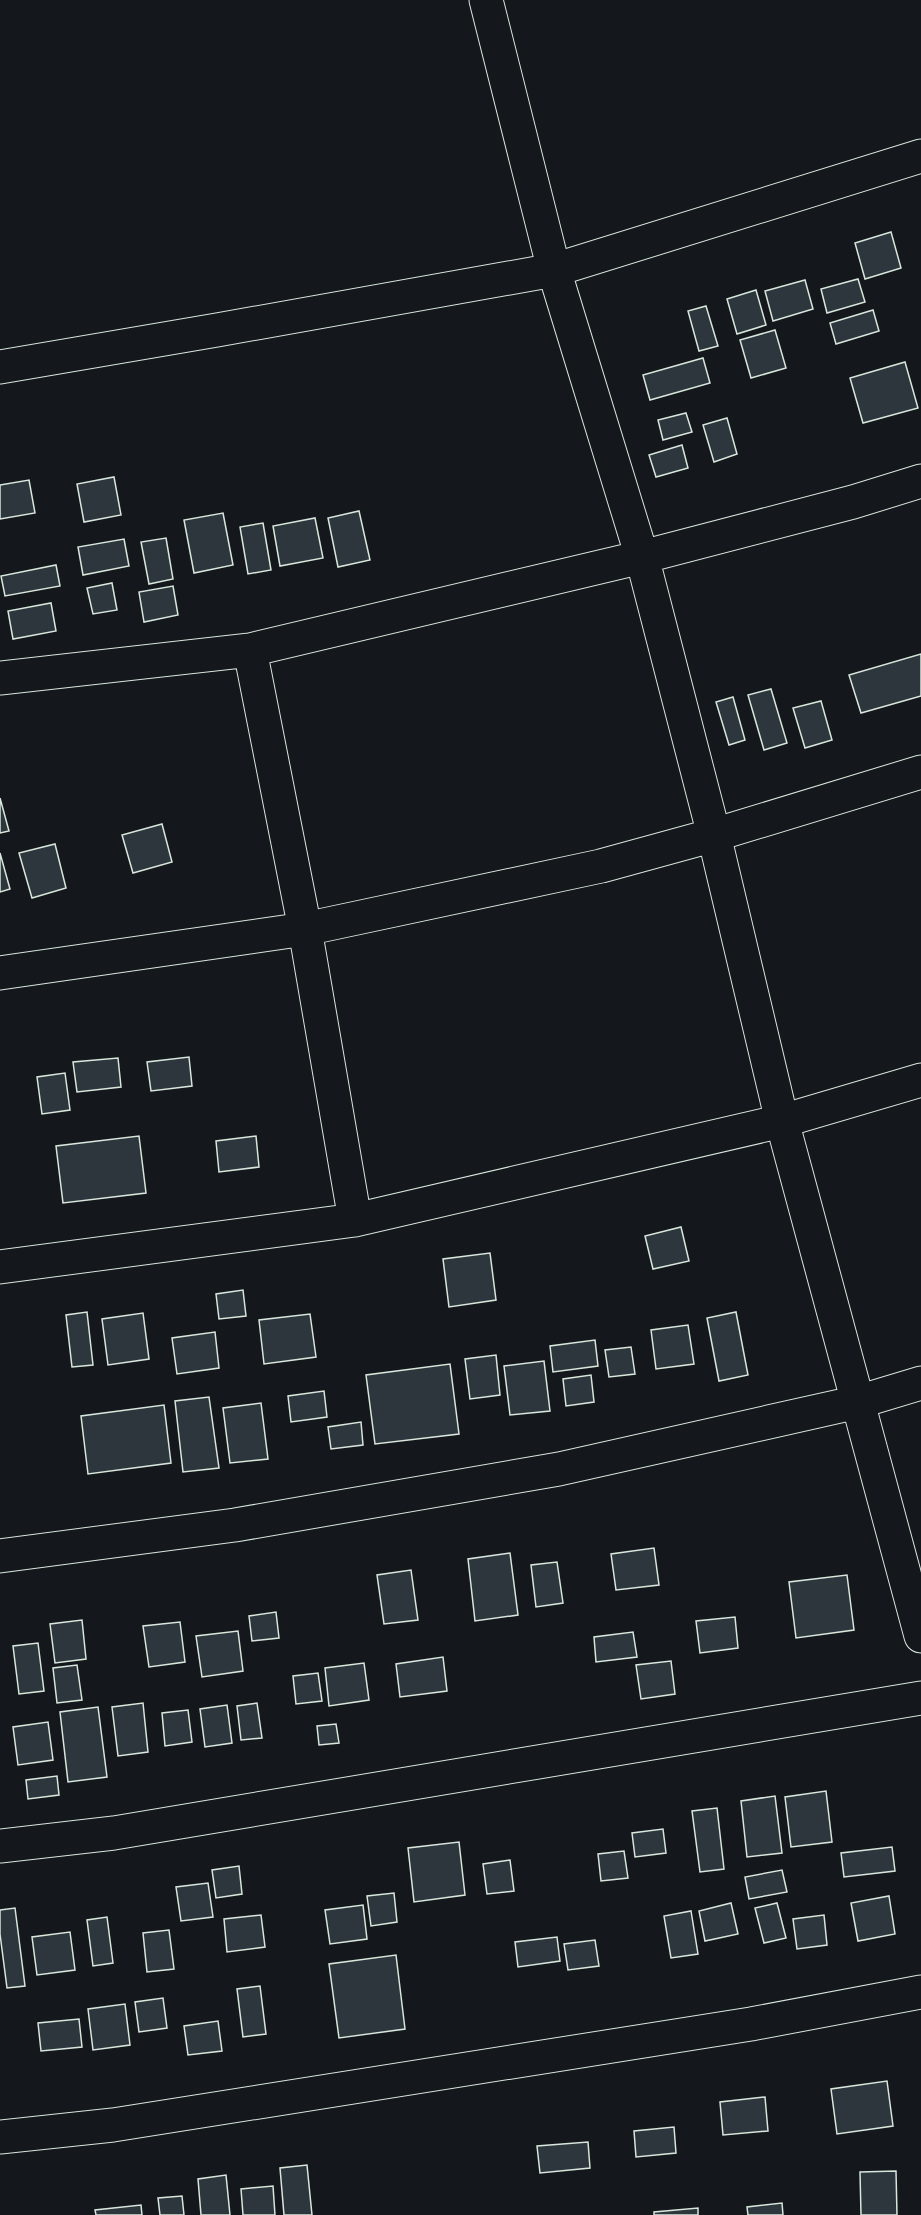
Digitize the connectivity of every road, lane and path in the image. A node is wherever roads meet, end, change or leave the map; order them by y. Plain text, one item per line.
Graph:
1 (486, 0) edge
2 (921, 156) edge
3 (554, 270) junction
4 (0, 367) edge
5 (921, 481) edge
6 (642, 557) junction
7 (250, 650) junction
8 (0, 678) edge
9 (921, 772) edge
10 (714, 835) junction
11 (305, 929) junction
12 (0, 973) edge
13 (921, 1080) edge
14 (782, 1121) junction
15 (356, 1220) junction
16 (0, 1267) edge
17 (921, 1383) edge
18 (858, 1402) junction
19 (0, 1556) edge
20 (921, 1636) edge
21 (921, 1698) edge
22 (0, 1846) edge
23 (921, 1992) edge
24 (0, 2137) edge

1 - 3 street
2 - 3 street
3 - 4 street
3 - 6 street
5 - 6 street
6 - 7 street
6 - 10 street
7 - 8 street
7 - 11 street
9 - 10 street
10 - 11 street
10 - 14 street
11 - 12 street
11 - 15 street
13 - 14 street
14 - 15 street
14 - 18 street
15 - 16 street
17 - 18 street
18 - 19 street
18 - 20 street
21 - 22 street
23 - 24 street

